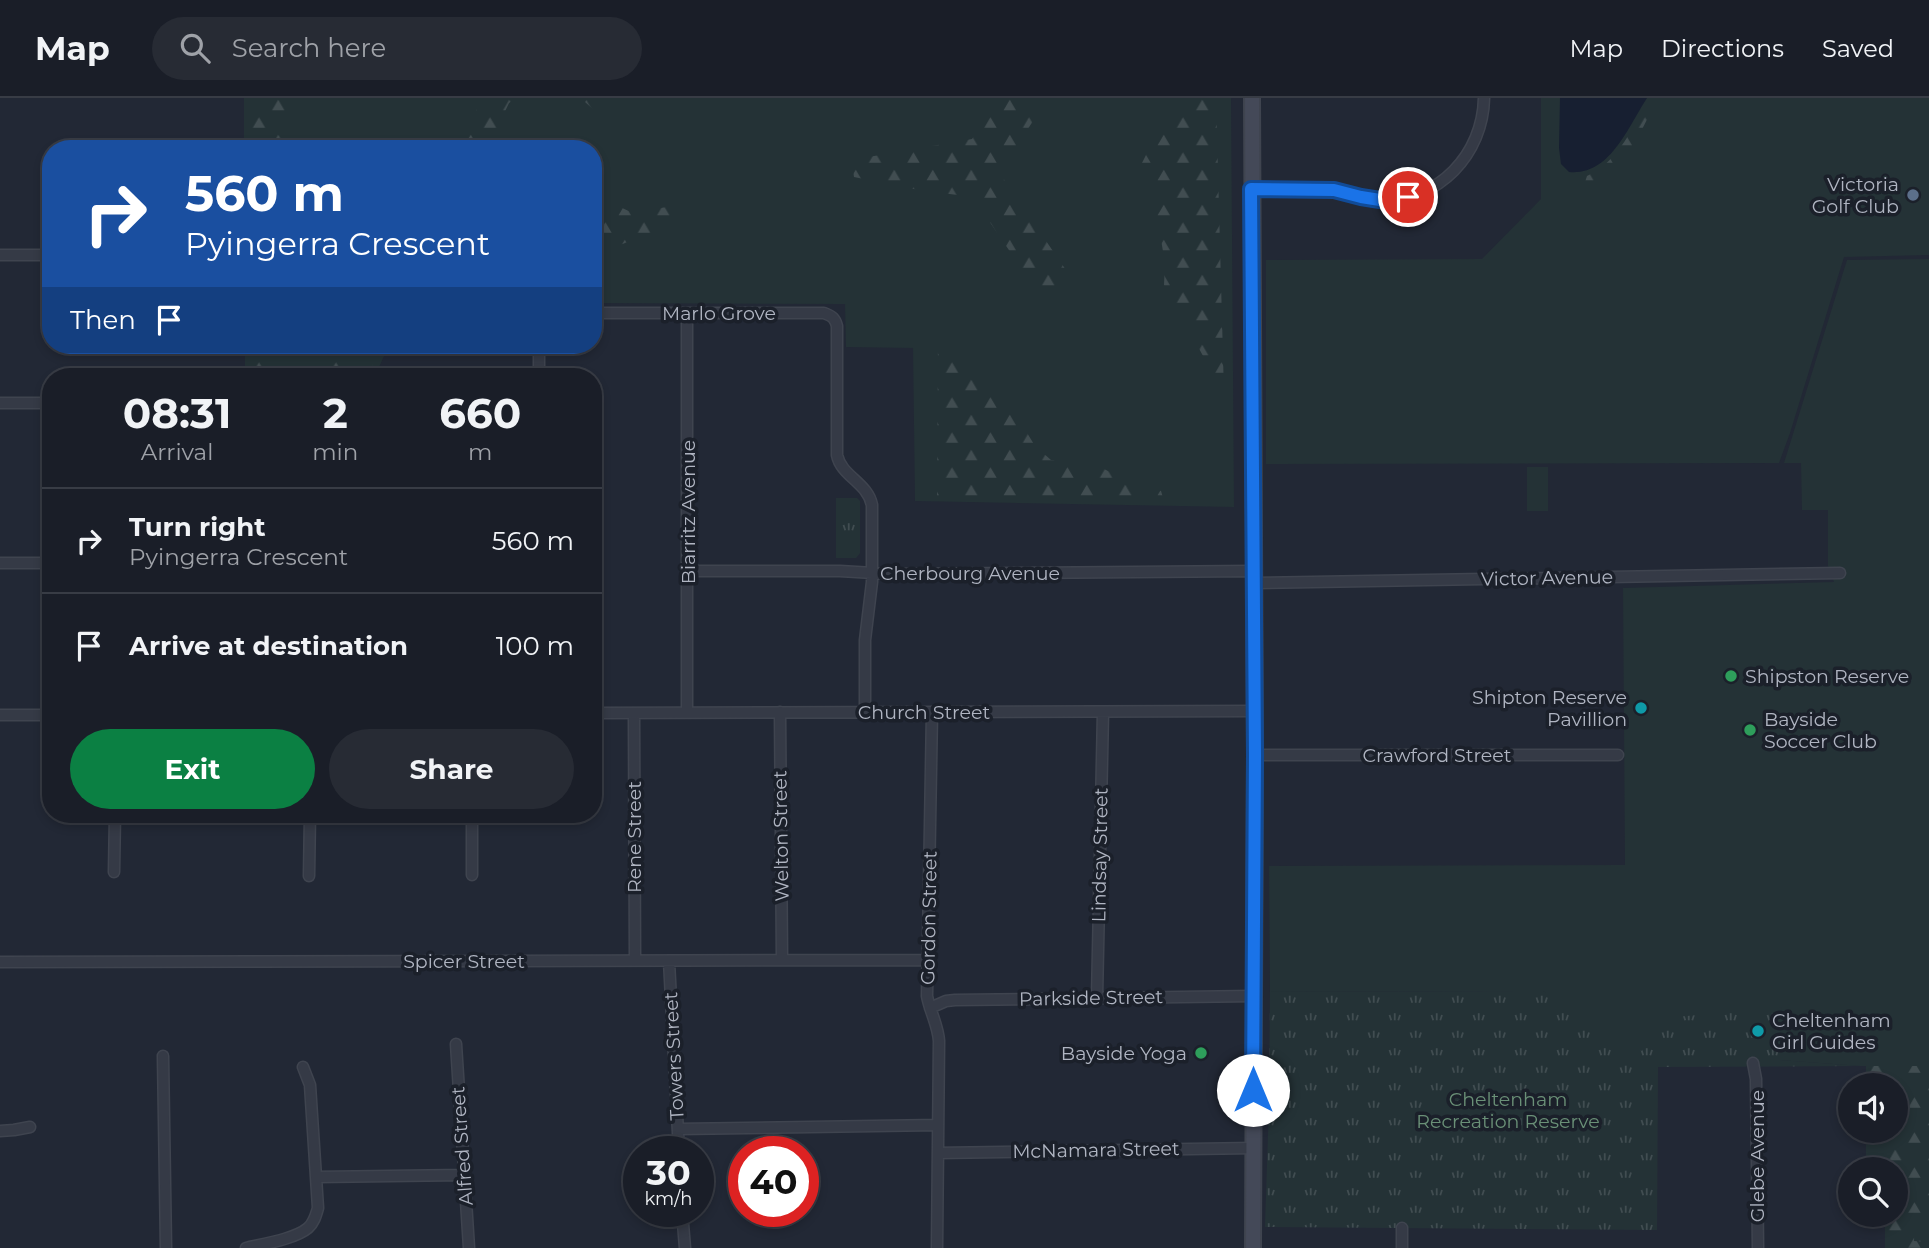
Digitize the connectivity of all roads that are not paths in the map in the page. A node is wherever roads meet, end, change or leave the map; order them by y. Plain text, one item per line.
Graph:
1 (1252, 98) edge
2 (1484, 98) edge
3 (1251, 189) junction
4 (0, 255) edge
5 (42, 255) edge
6 (602, 313) edge
7 (687, 313) junction
8 (0, 403) edge
9 (42, 403) edge
10 (0, 563) edge
11 (42, 563) edge
12 (688, 571) junction
13 (872, 573) junction
14 (1840, 573) dead end
15 (1253, 577) junction
16 (1255, 711) junction
17 (687, 712) junction
18 (780, 712) junction
19 (865, 712) junction
20 (932, 712) junction
21 (1103, 712) junction
22 (602, 713) edge
23 (634, 713) junction
24 (0, 715) edge
25 (42, 715) edge
26 (1255, 755) junction
27 (1618, 755) dead end
28 (115, 823) edge
29 (310, 823) edge
30 (472, 823) edge
31 (114, 872) dead end
32 (472, 875) dead end
33 (309, 876) dead end
34 (635, 960) junction
35 (782, 960) junction
36 (928, 960) junction
37 (669, 961) junction
38 (0, 962) edge
39 (1254, 996) junction
40 (1097, 998) junction
41 (930, 1008) junction
42 (456, 1044) dead end
43 (163, 1056) dead end
44 (1753, 1063) dead end
45 (303, 1067) dead end
46 (938, 1125) junction
47 (30, 1127) dead end
48 (678, 1129) junction
49 (0, 1130) edge
50 (678, 1136) edge
51 (1254, 1148) junction
52 (938, 1153) junction
53 (464, 1175) junction
54 (317, 1177) junction
55 (683, 1227) edge
56 (1402, 1228) dead end
57 (166, 1248) edge
58 (247, 1248) edge
59 (469, 1248) edge
60 (685, 1248) edge
61 (937, 1248) edge
62 (1254, 1248) edge
63 (1402, 1248) edge
64 (1758, 1248) edge

1 - 3 street
2 - 3 street
3 - 15 street
4 - 5 street
6 - 7 street, Marlo Grove
7 - 12 street, Biarritz Avenue
7 - 13 street, Marlo Grove
8 - 9 street
10 - 11 street
12 - 13 street, Cherbourg Avenue
12 - 17 street, Biarritz Avenue
13 - 15 street, Cherbourg Avenue
13 - 19 street
14 - 15 street, Victor Avenue
15 - 16 street
16 - 21 street, Church Street
16 - 26 street
17 - 18 street, Church Street
17 - 23 street, Church Street
18 - 19 street, Church Street
18 - 35 street, Welton Street
19 - 20 street, Church Street
20 - 21 street, Church Street
20 - 36 street, Gordon Street
21 - 40 street, Lindsay Street
22 - 23 street, Church Street
23 - 34 street, Rene Street
24 - 25 street
26 - 27 street, Crawford Street
26 - 39 street
28 - 31 street
29 - 33 street
30 - 32 street
34 - 37 street, Spicer Street
34 - 38 street, Spicer Street
35 - 36 street, Spicer Street
35 - 37 street, Spicer Street
36 - 41 street, Gordon Street
37 - 48 street, Towers Street
39 - 40 street, Parkside Street
39 - 51 street
40 - 41 street, Parkside Street
41 - 46 street, Gordon Street
42 - 53 street, Alfred Street
43 - 57 street
44 - 64 street, Glebe Avenue
45 - 54 street
46 - 48 street
46 - 52 street, Gordon Street
47 - 49 street
48 - 50 street, Towers Street
51 - 52 street, McNamara Street
51 - 62 street
52 - 61 street, Gordon Street
53 - 54 street
53 - 59 street, Alfred Street
54 - 58 street
55 - 60 street
56 - 63 street

